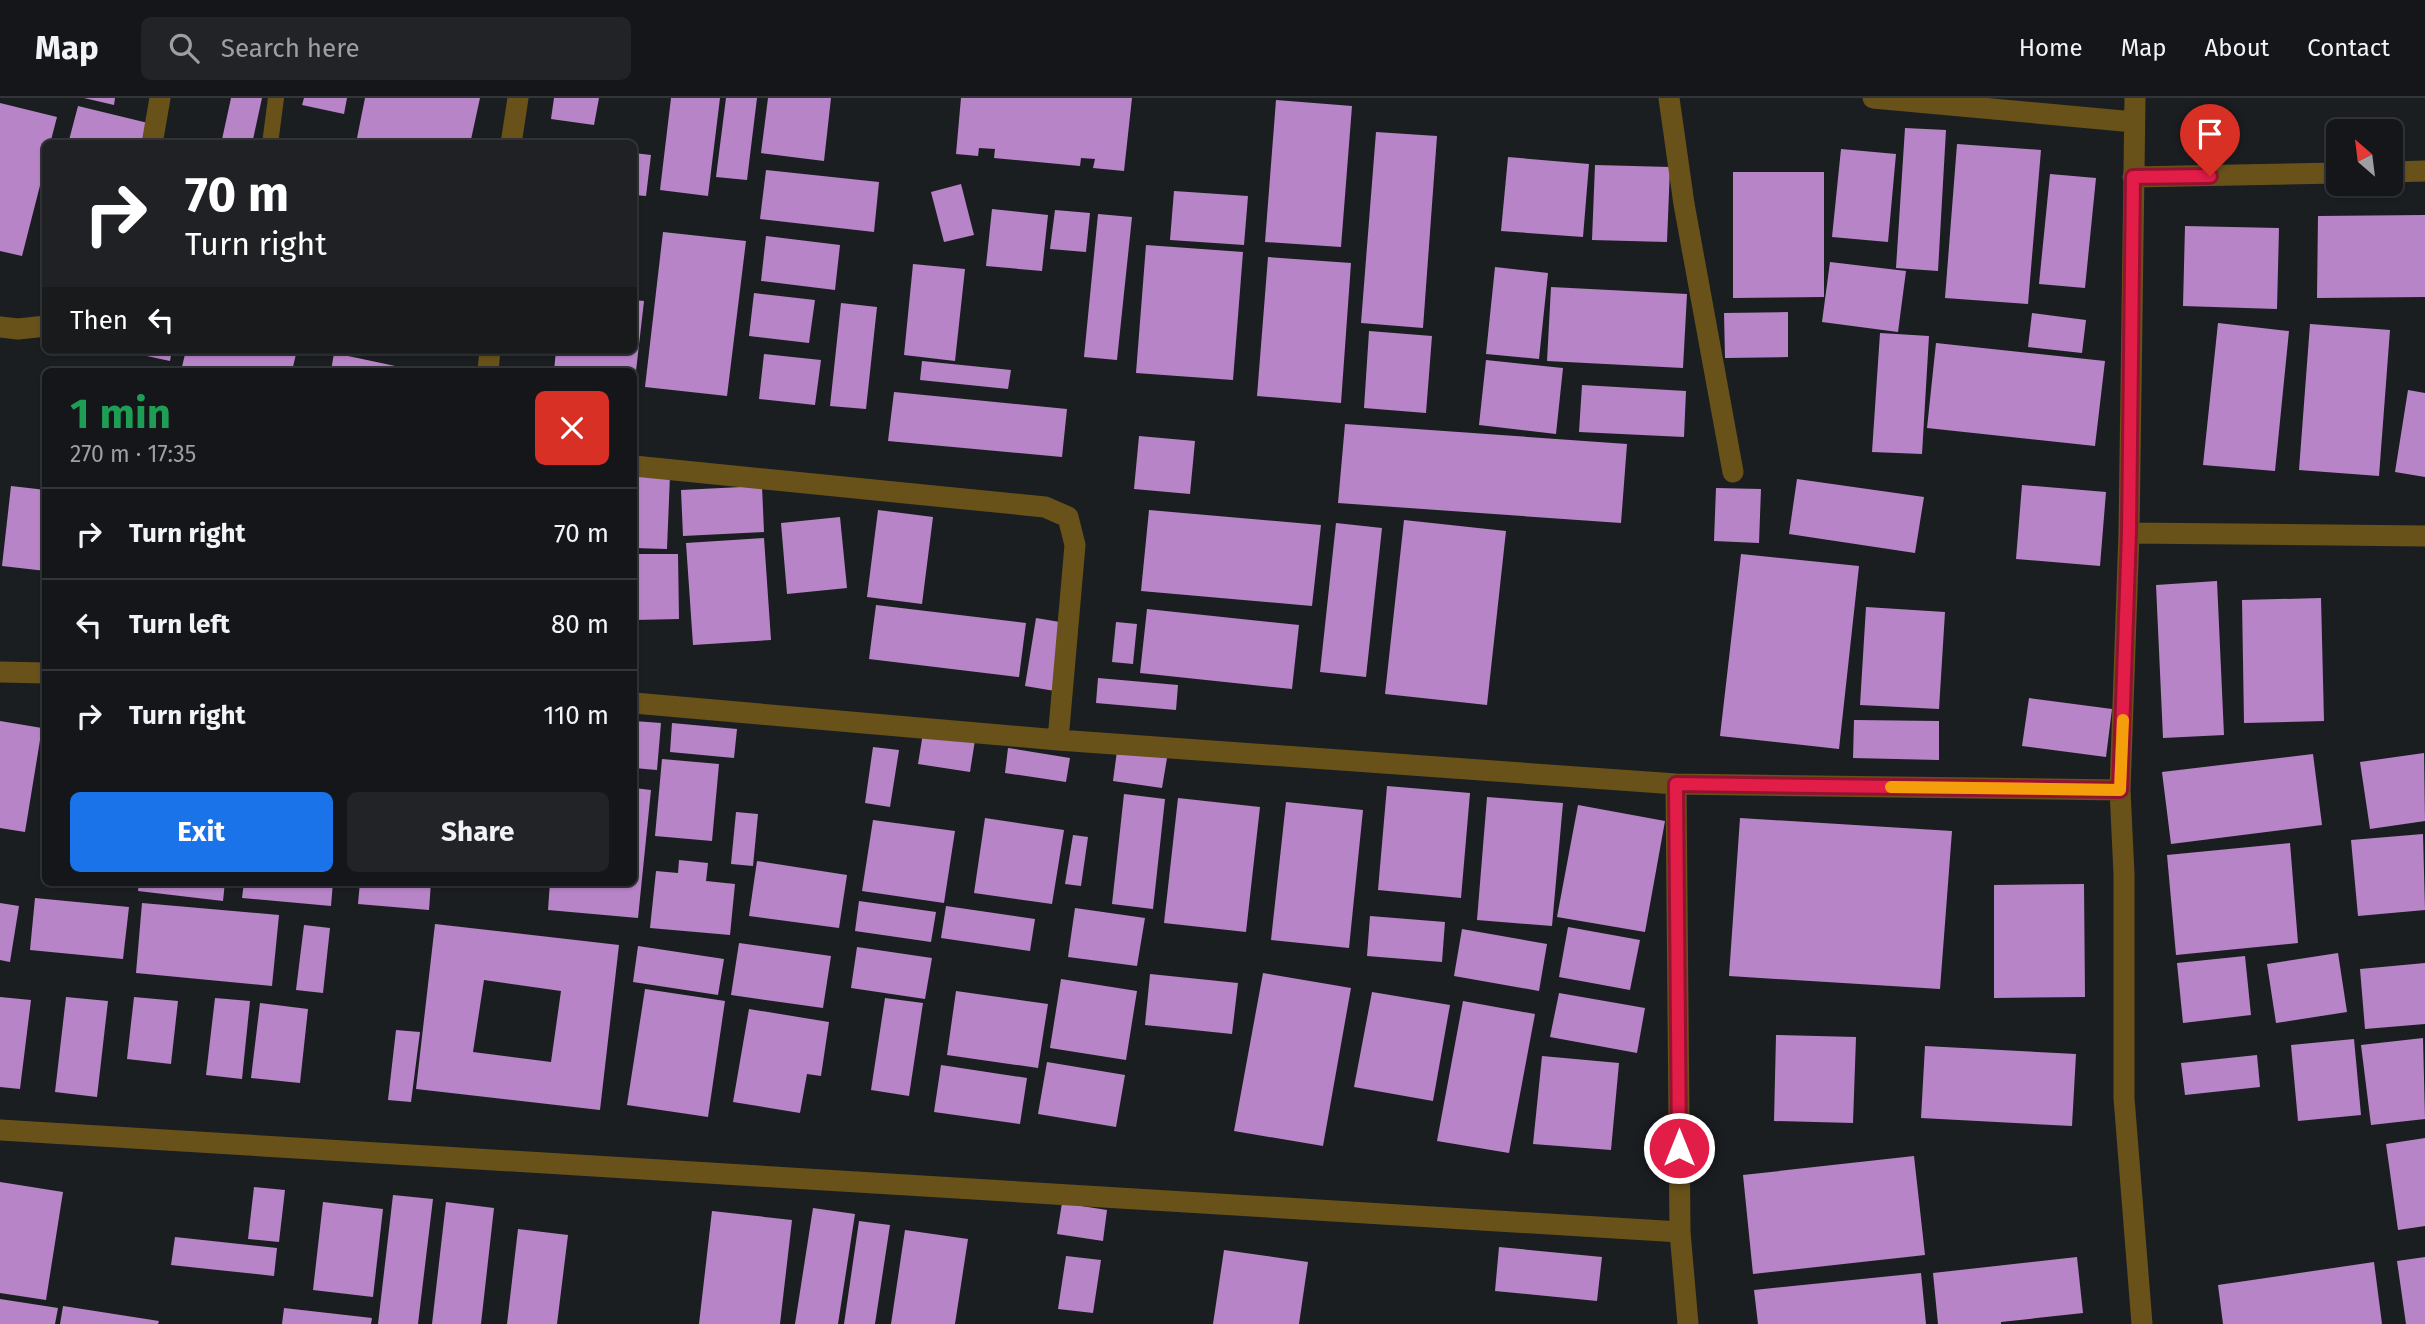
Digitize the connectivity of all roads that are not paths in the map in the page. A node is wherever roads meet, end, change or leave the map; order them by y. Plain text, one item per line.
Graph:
1 (160, 98) edge
2 (276, 98) edge
3 (519, 98) edge
4 (1668, 98) edge
5 (1873, 98) edge
6 (2135, 98) edge
7 (2134, 122) junction
8 (153, 140) edge
9 (271, 140) edge
10 (512, 140) edge
11 (2425, 171) edge
12 (2403, 172) edge
13 (2326, 173) edge
14 (2133, 177) junction
15 (42, 326) edge
16 (0, 327) edge
17 (637, 466) edge
18 (1733, 472) dead end
19 (2129, 533) junction
20 (2425, 536) edge
21 (0, 672) edge
22 (42, 673) edge
23 (637, 703) edge
24 (1058, 740) junction
25 (1676, 784) junction
26 (2120, 790) junction
27 (0, 1130) edge
28 (1680, 1232) junction
29 (1688, 1324) edge
30 (2142, 1324) edge

1 - 8 street
2 - 9 lane
3 - 10 street
4 - 18 street
5 - 7 street
6 - 7 street
7 - 14 street
11 - 12 street
13 - 14 street
14 - 19 street
15 - 16 street
17 - 24 street
19 - 20 street
19 - 26 street
21 - 22 street
23 - 24 street
24 - 25 street
25 - 26 street
25 - 28 street
26 - 30 street
27 - 28 street
28 - 29 street

